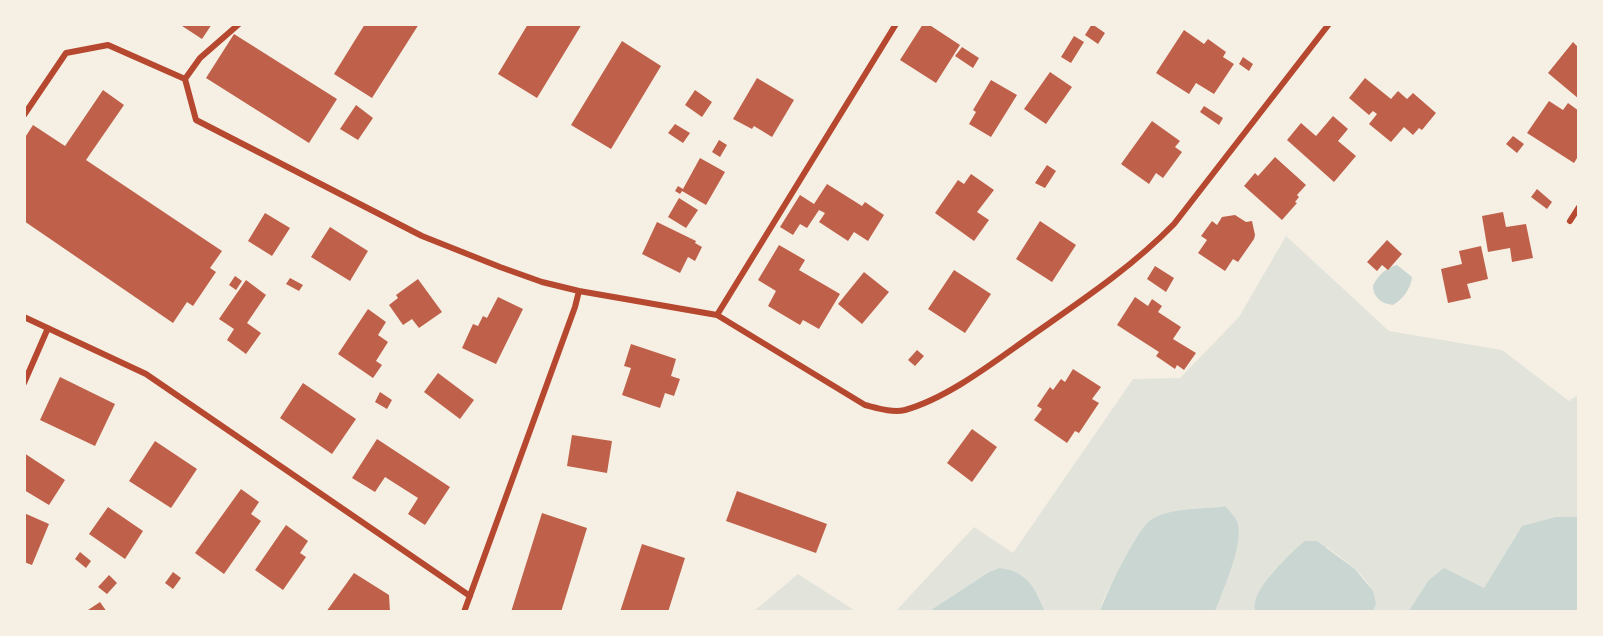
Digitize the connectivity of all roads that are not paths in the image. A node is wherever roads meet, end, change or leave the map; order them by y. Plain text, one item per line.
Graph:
1 (239, 24) edge
2 (896, 24) edge
3 (1329, 24) edge
4 (184, 79) junction
5 (24, 115) edge
6 (1579, 207) edge
7 (1570, 221) dead end
8 (579, 291) junction
9 (717, 315) junction
10 (24, 317) edge
11 (48, 328) junction
12 (24, 383) edge
13 (470, 596) junction
14 (464, 612) edge

1 - 4 street
2 - 9 street
3 - 9 street
4 - 5 street
4 - 8 street
6 - 7 street
8 - 9 street
8 - 13 street
10 - 11 street
11 - 12 street
11 - 13 street
13 - 14 street

